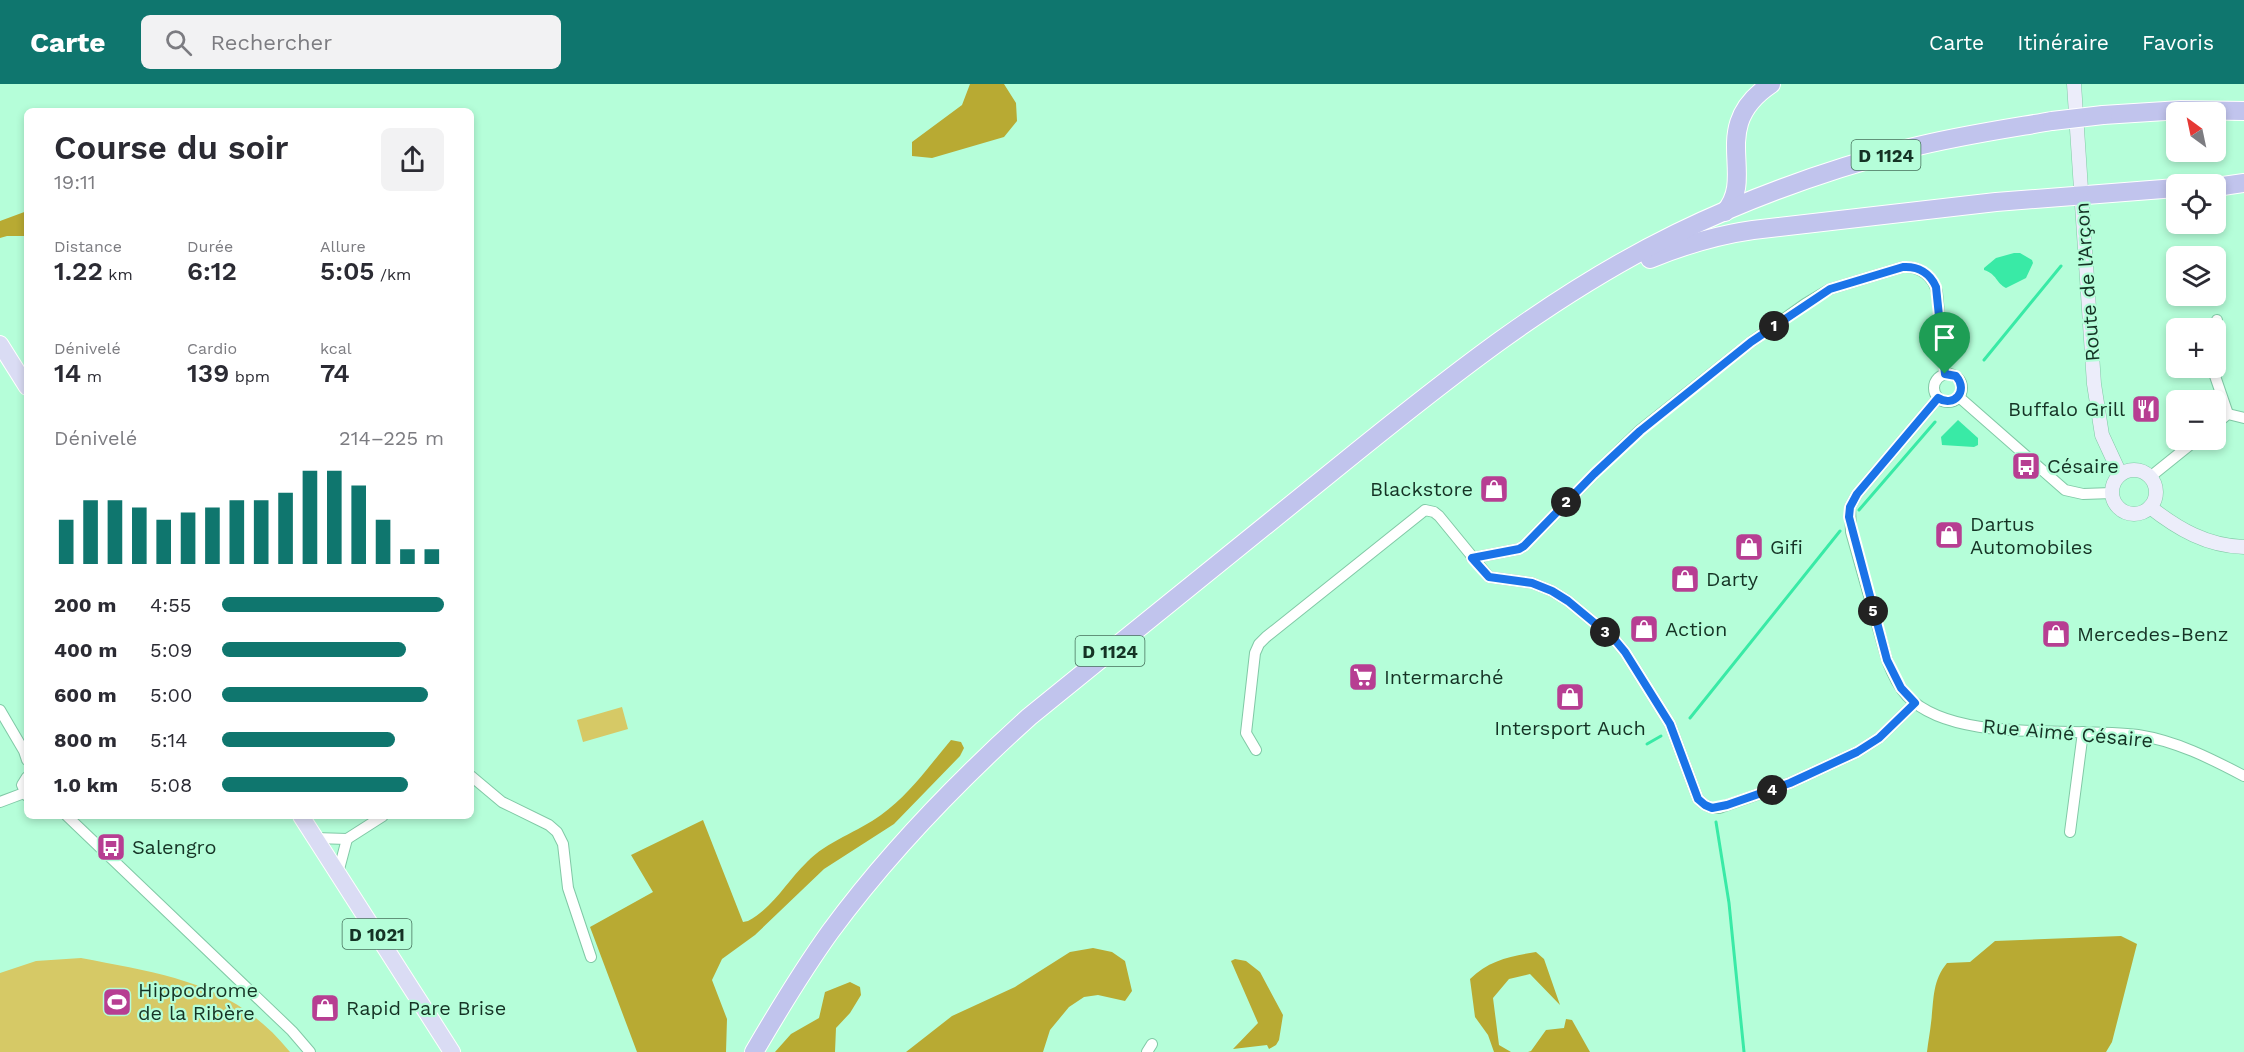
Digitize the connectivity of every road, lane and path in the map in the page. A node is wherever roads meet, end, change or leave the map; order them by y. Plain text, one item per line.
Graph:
1 (1771, 84) edge
2 (2074, 84) edge
3 (2244, 111) edge
4 (2244, 183) edge
5 (2226, 186) edge
6 (2166, 189) edge
7 (2082, 195) junction
8 (1725, 212) junction
9 (1533, 316) junction
10 (0, 344) edge
11 (1945, 374) junction
12 (2217, 378) edge
13 (24, 382) edge
14 (1959, 397) junction
15 (1938, 398) junction
16 (2228, 414) joint
17 (2244, 418) edge
18 (2184, 450) edge
19 (2120, 474) junction
20 (2150, 477) junction
21 (2112, 492) junction
22 (2150, 507) junction
23 (2244, 547) edge
24 (1472, 558) junction
25 (1915, 703) junction
26 (0, 710) edge
27 (2083, 732) junction
28 (1256, 750) dead end
29 (24, 751) edge
30 (2244, 776) edge
31 (474, 779) edge
32 (24, 795) edge
33 (0, 802) edge
34 (70, 819) edge
35 (303, 819) edge
36 (378, 819) edge
37 (2070, 832) dead end
38 (315, 838) junction
39 (348, 839) junction
40 (338, 873) junction
41 (591, 957) dead end
42 (310, 1052) edge
43 (452, 1052) edge
44 (754, 1052) edge

1 - 8 highway
2 - 7 street, Route de l’Arçon
3 - 8 highway, D 1124, bridge
4 - 5 highway
6 - 7 highway
7 - 9 highway
7 - 19 street, Route de l’Arçon
8 - 9 highway, D 1124
9 - 44 highway, D 1124
10 - 13 main road
11 - 14 street
11 - 15 street
11 - 24 street
12 - 16 street
14 - 15 street
14 - 21 street
15 - 25 street, Rue Aimé Césaire
16 - 17 street
18 - 20 street
19 - 20 street
19 - 21 street
20 - 22 street
21 - 22 street
22 - 23 street
24 - 25 street
24 - 28 street
25 - 27 street, Rue Aimé Césaire
26 - 29 street
27 - 30 street, Rue Aimé Césaire
27 - 37 street
31 - 41 street
32 - 33 street
34 - 42 street
35 - 38 main road, D 1021
36 - 39 street
38 - 39 street
38 - 40 main road, D 1021
39 - 40 street
40 - 43 main road, D 1021

